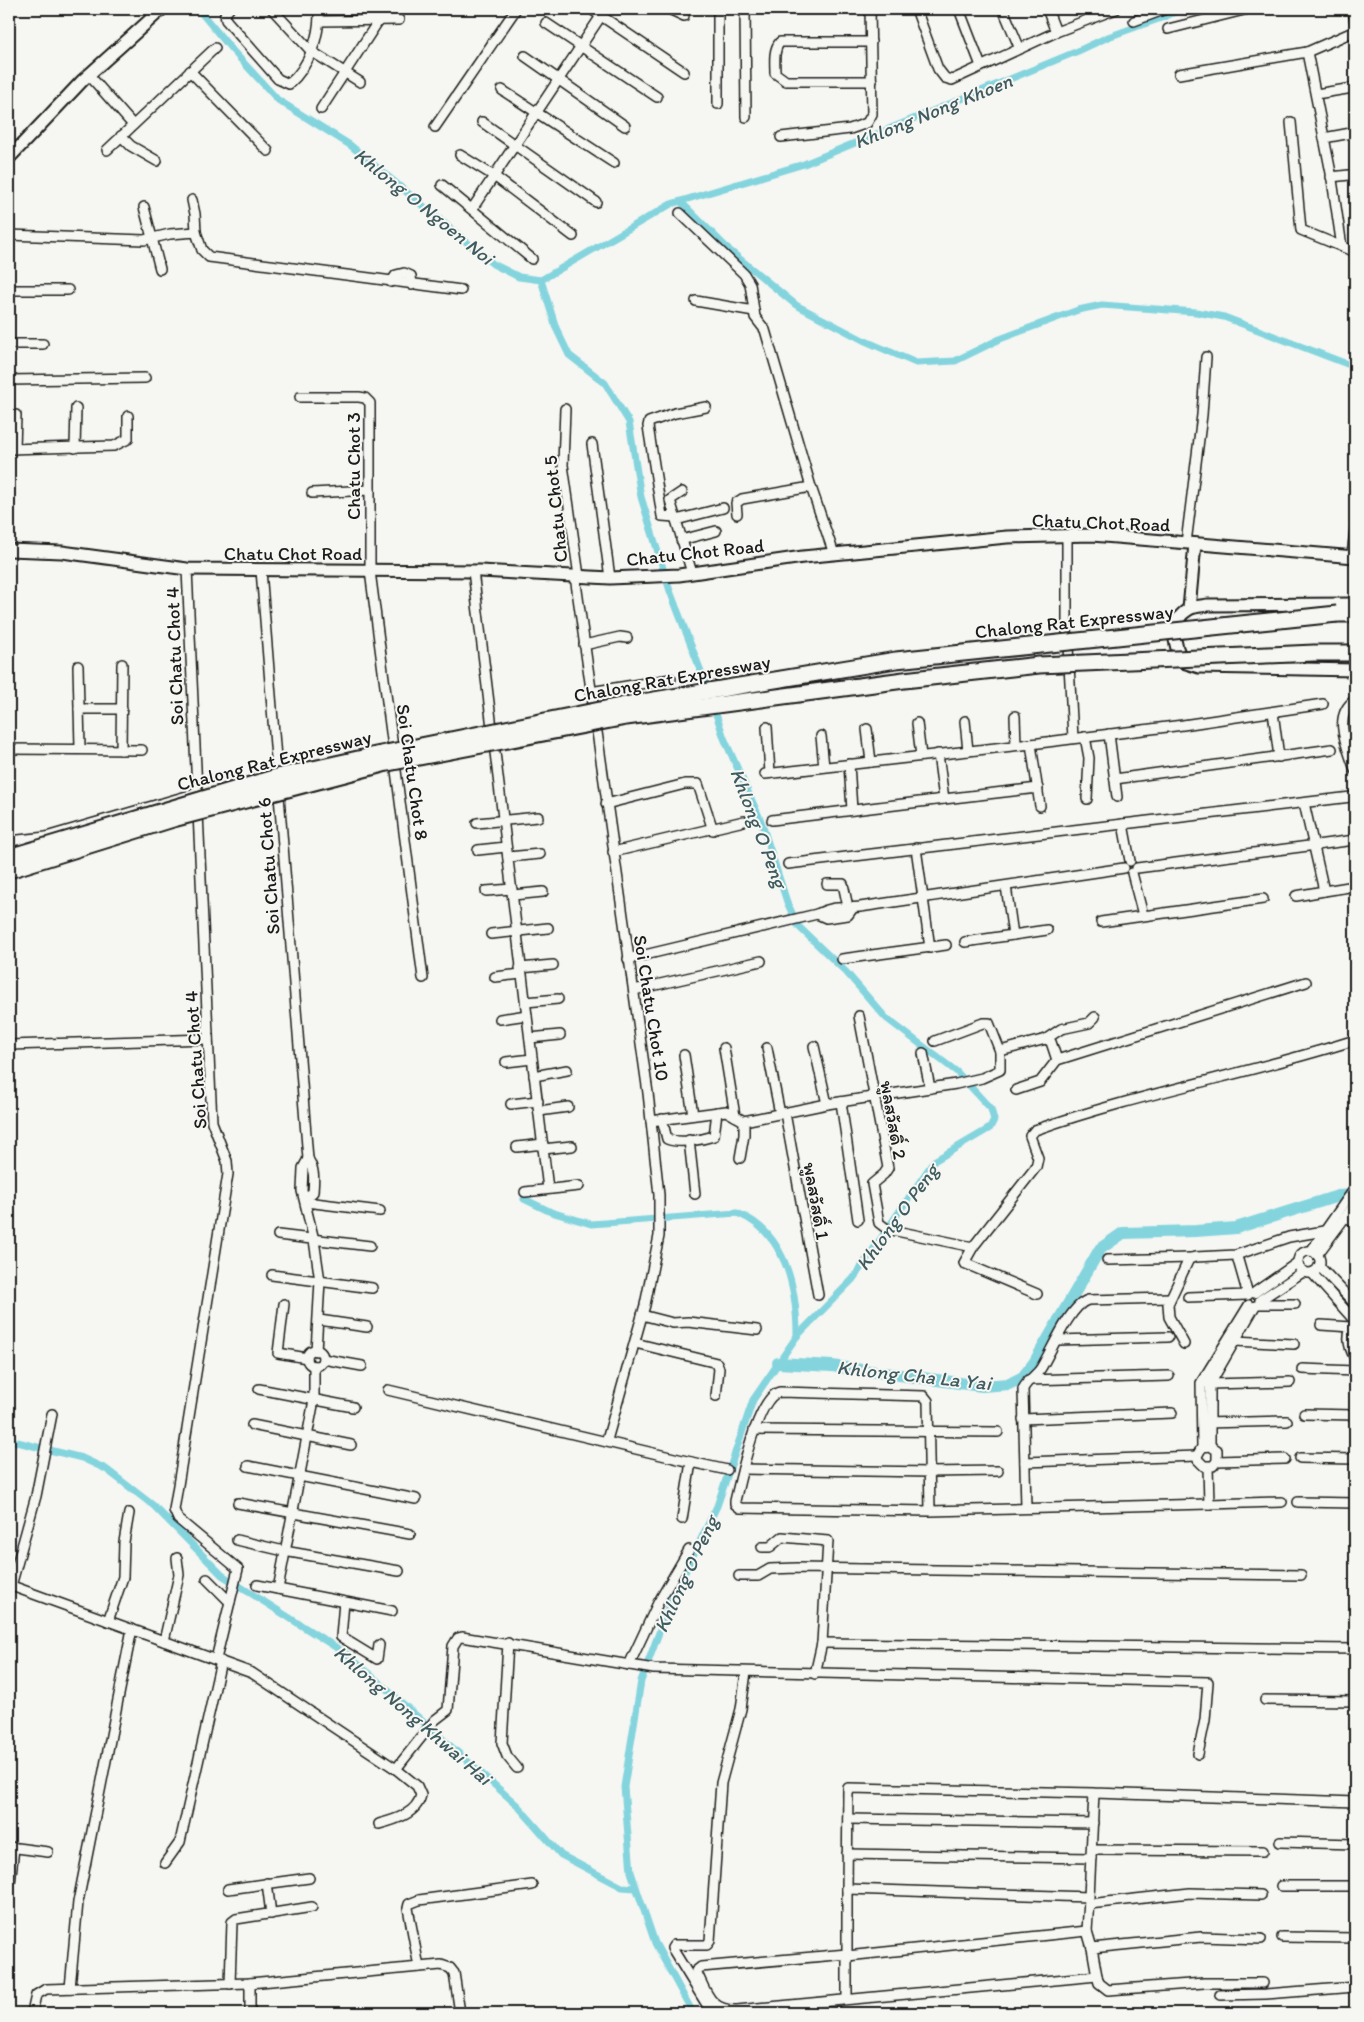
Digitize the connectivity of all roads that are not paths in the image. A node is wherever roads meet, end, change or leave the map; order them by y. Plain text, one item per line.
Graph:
1 (162, 9) edge
2 (229, 9) edge
3 (272, 9) edge
4 (319, 9) edge
5 (516, 9) edge
6 (591, 9) edge
7 (668, 9) edge
8 (718, 9) edge
9 (745, 9) edge
10 (870, 9) edge
11 (916, 9) edge
12 (959, 9) edge
13 (1003, 9) edge
14 (1047, 9) edge
15 (1087, 9) edge
16 (1116, 9) edge
17 (1166, 9) edge
18 (1248, 9) edge
19 (1353, 9) edge
20 (601, 12) edge
21 (684, 16) dead end
22 (1091, 19) junction
23 (379, 20) junction
24 (399, 20) dead end
25 (319, 21) junction
26 (1134, 21) dead end
27 (1355, 22) edge
28 (546, 23) dead end
29 (1168, 29) dead end
30 (1355, 31) edge
31 (1056, 32) junction
32 (871, 42) junction
33 (582, 46) junction
34 (214, 48) dead end
35 (1020, 49) junction
36 (311, 51) junction
37 (1307, 52) junction
38 (525, 56) dead end
39 (981, 66) junction
40 (190, 71) junction
41 (344, 72) junction
42 (684, 72) dead end
43 (1179, 74) dead end
44 (90, 75) junction
45 (560, 79) junction
46 (360, 82) dead end
47 (872, 82) junction
48 (1353, 88) dead end
49 (502, 90) dead end
50 (1316, 94) junction
51 (657, 97) dead end
52 (718, 104) dead end
53 (321, 109) dead end
54 (538, 113) junction
55 (746, 117) dead end
56 (482, 122) dead end
57 (1291, 122) dead end
58 (134, 125) junction
59 (625, 126) dead end
60 (435, 127) dead end
61 (1351, 133) dead end
62 (121, 136) junction
63 (781, 137) dead end
64 (1324, 138) junction
65 (516, 145) junction
66 (107, 150) dead end
67 (268, 152) dead end
68 (460, 155) dead end
69 (9, 158) edge
70 (158, 161) dead end
71 (614, 163) dead end
72 (1348, 175) dead end
73 (494, 176) junction
74 (1332, 177) junction
75 (442, 185) dead end
76 (192, 200) dead end
77 (596, 202) dead end
78 (144, 207) dead end
79 (472, 210) junction
80 (680, 212) dead end
81 (9, 235) edge
82 (197, 236) junction
83 (573, 236) dead end
84 (152, 237) junction
85 (1342, 247) junction
86 (1355, 252) edge
87 (532, 259) dead end
88 (160, 269) dead end
89 (9, 290) edge
90 (68, 290) dead end
91 (461, 290) dead end
92 (696, 301) dead end
93 (754, 311) junction
94 (9, 344) edge
95 (43, 344) dead end
96 (1206, 357) dead end
97 (145, 378) dead end
98 (9, 380) edge
99 (300, 397) dead end
100 (706, 407) dead end
101 (76, 408) dead end
102 (565, 409) dead end
103 (16, 415) dead end
104 (128, 416) dead end
105 (592, 444) dead end
106 (74, 448) junction
107 (12, 449) edge
108 (811, 487) junction
109 (370, 490) junction
110 (682, 492) dead end
111 (312, 493) dead end
112 (723, 508) dead end
113 (737, 514) dead end
114 (676, 519) junction
115 (1355, 530) edge
116 (716, 531) dead end
117 (1067, 536) junction
118 (681, 540) junction
119 (1190, 543) junction
120 (9, 550) edge
121 (834, 554) junction
122 (1354, 556) edge
123 (187, 569) junction
124 (261, 570) junction
125 (370, 570) junction
126 (473, 571) junction
127 (692, 573) junction
128 (577, 576) junction
129 (610, 578) junction
130 (1355, 604) edge
131 (1189, 609) junction
132 (1355, 614) edge
133 (627, 638) dead end
134 (584, 645) junction
135 (1355, 653) edge
136 (122, 664) dead end
137 (78, 666) dead end
138 (1355, 670) edge
139 (671, 679) dead end
140 (590, 692) junction
141 (1355, 700) edge
142 (1323, 704) dead end
143 (79, 709) junction
144 (122, 709) junction
145 (1274, 712) junction
146 (1015, 716) dead end
147 (965, 721) dead end
148 (917, 723) dead end
149 (767, 727) dead end
150 (867, 729) dead end
151 (1109, 734) junction
152 (821, 736) dead end
153 (1085, 737) junction
154 (1073, 738) junction
155 (1031, 744) junction
156 (1016, 745) junction
157 (80, 748) junction
158 (9, 749) edge
159 (121, 750) junction
160 (142, 750) dead end
161 (1332, 750) dead end
162 (968, 751) junction
163 (938, 754) junction
164 (920, 756) junction
165 (1279, 757) junction
166 (871, 762) junction
167 (849, 764) junction
168 (824, 767) junction
169 (1355, 770) edge
170 (1115, 778) junction
171 (1038, 788) junction
172 (197, 793) junction
173 (1117, 797) dead end
174 (1351, 797) dead end
175 (944, 799) junction
176 (1087, 799) dead end
177 (1304, 803) junction
178 (606, 804) junction
179 (1040, 806) dead end
180 (852, 810) junction
181 (538, 817) dead end
182 (772, 820) dead end
183 (503, 821) junction
184 (744, 821) dead end
185 (477, 823) dead end
186 (1123, 824) junction
187 (713, 830) junction
188 (1355, 840) edge
189 (9, 841) edge
190 (1313, 846) junction
191 (506, 847) junction
192 (916, 848) junction
193 (478, 850) dead end
194 (613, 852) junction
195 (540, 854) dead end
196 (9, 857) edge
197 (508, 857) junction
198 (788, 864) dead end
199 (1131, 867) junction
200 (9, 870) edge
201 (827, 884) dead end
202 (1006, 886) junction
203 (1355, 886) edge
204 (1324, 891) junction
205 (486, 892) dead end
206 (512, 892) junction
207 (543, 892) dead end
208 (1296, 896) dead end
209 (923, 898) junction
210 (1263, 899) dead end
211 (850, 908) junction
212 (1143, 915) junction
213 (1101, 922) dead end
214 (548, 928) dead end
215 (1047, 930) dead end
216 (516, 932) junction
217 (491, 934) dead end
218 (1013, 935) junction
219 (965, 942) dead end
220 (946, 945) dead end
221 (930, 948) junction
222 (628, 959) junction
223 (842, 959) dead end
224 (761, 961) dead end
225 (552, 965) dead end
226 (521, 971) junction
227 (495, 977) dead end
228 (423, 978) dead end
229 (1306, 982) dead end
230 (634, 990) junction
231 (558, 999) dead end
232 (526, 1002) junction
233 (527, 1015) junction
234 (859, 1016) dead end
235 (1095, 1017) dead end
236 (500, 1019) dead end
237 (560, 1035) dead end
238 (530, 1038) junction
239 (208, 1039) junction
240 (1046, 1039) junction
241 (1355, 1040) edge
242 (935, 1041) dead end
243 (9, 1045) edge
244 (814, 1046) dead end
245 (724, 1048) dead end
246 (767, 1048) dead end
247 (1000, 1051) junction
248 (923, 1053) dead end
249 (684, 1055) dead end
250 (532, 1059) junction
251 (1056, 1060) junction
252 (506, 1062) dead end
253 (567, 1070) dead end
254 (534, 1076) junction
255 (930, 1088) junction
256 (1016, 1090) dead end
257 (874, 1097) junction
258 (538, 1101) junction
259 (841, 1102) junction
260 (511, 1104) dead end
261 (827, 1104) junction
262 (568, 1107) dead end
263 (539, 1111) junction
264 (717, 1112) junction
265 (782, 1114) junction
266 (693, 1115) junction
267 (735, 1116) junction
268 (662, 1119) junction
269 (651, 1121) junction
270 (744, 1121) junction
271 (689, 1140) junction
272 (517, 1146) dead end
273 (543, 1146) junction
274 (572, 1146) dead end
275 (740, 1158) dead end
276 (579, 1186) dead end
277 (1355, 1188) edge
278 (548, 1189) junction
279 (525, 1192) dead end
280 (695, 1194) dead end
281 (306, 1200) junction
282 (1354, 1205) edge
283 (380, 1210) dead end
284 (1346, 1217) junction
285 (858, 1220) dead end
286 (1355, 1222) edge
287 (1324, 1231) junction
288 (278, 1236) dead end
289 (1295, 1236) junction
290 (314, 1240) junction
291 (370, 1246) dead end
292 (973, 1247) junction
293 (1311, 1252) junction
294 (1191, 1258) junction
295 (1107, 1260) dead end
296 (1238, 1260) dead end
297 (1297, 1263) junction
298 (1319, 1266) junction
299 (1308, 1272) junction
300 (272, 1275) dead end
301 (320, 1281) junction
302 (372, 1288) dead end
303 (1037, 1294) dead end
304 (818, 1295) dead end
305 (1188, 1297) dead end
306 (1170, 1298) junction
307 (1254, 1300) junction
308 (284, 1304) dead end
309 (1295, 1304) dead end
310 (1355, 1304) edge
311 (642, 1315) junction
312 (319, 1320) junction
313 (1354, 1322) edge
314 (1321, 1325) dead end
315 (367, 1327) dead end
316 (757, 1330) dead end
317 (1168, 1337) dead end
318 (1232, 1339) junction
319 (1057, 1340) junction
320 (635, 1343) junction
321 (1184, 1344) dead end
322 (1294, 1344) dead end
323 (316, 1351) junction
324 (307, 1358) junction
325 (1355, 1358) edge
326 (323, 1359) junction
327 (314, 1366) junction
328 (362, 1366) dead end
329 (1302, 1369) dead end
330 (1355, 1371) edge
331 (1169, 1376) dead end
332 (1028, 1380) junction
333 (1206, 1382) junction
334 (1290, 1382) dead end
335 (259, 1389) dead end
336 (388, 1390) dead end
337 (716, 1396) dead end
338 (314, 1400) junction
339 (353, 1407) dead end
340 (1172, 1413) dead end
341 (52, 1414) dead end
342 (1304, 1414) dead end
343 (1355, 1415) edge
344 (1023, 1419) junction
345 (1286, 1421) dead end
346 (1205, 1423) junction
347 (252, 1425) dead end
348 (754, 1430) junction
349 (998, 1432) dead end
350 (929, 1433) junction
351 (307, 1436) junction
352 (607, 1440) junction
353 (351, 1445) dead end
354 (1206, 1446) junction
355 (1197, 1456) junction
356 (1300, 1458) dead end
357 (1285, 1459) dead end
358 (1355, 1459) edge
359 (1217, 1461) junction
360 (691, 1462) junction
361 (1025, 1462) junction
362 (248, 1466) dead end
363 (1208, 1467) junction
364 (743, 1469) junction
365 (727, 1470) dead end
366 (998, 1471) dead end
367 (930, 1472) junction
368 (299, 1476) junction
369 (416, 1499) dead end
370 (1282, 1502) dead end
371 (1298, 1502) dead end
372 (238, 1503) dead end
373 (1355, 1503) edge
374 (1208, 1504) junction
375 (1026, 1508) junction
376 (930, 1511) junction
377 (129, 1513) dead end
378 (291, 1513) junction
379 (682, 1519) dead end
380 (410, 1534) dead end
381 (237, 1540) dead end
382 (762, 1547) dead end
383 (689, 1550) dead end
384 (284, 1551) junction
385 (177, 1558) dead end
386 (826, 1570) junction
387 (399, 1571) dead end
388 (1301, 1575) dead end
389 (739, 1576) dead end
390 (207, 1579) dead end
391 (257, 1584) dead end
392 (10, 1586) edge
393 (278, 1589) junction
394 (230, 1602) junction
395 (344, 1602) junction
396 (392, 1611) dead end
397 (108, 1621) junction
398 (132, 1629) junction
399 (164, 1641) junction
400 (822, 1642) junction
401 (508, 1643) junction
402 (379, 1645) dead end
403 (1355, 1649) edge
404 (218, 1660) junction
405 (631, 1666) junction
406 (746, 1672) junction
407 (815, 1674) junction
408 (1265, 1700) dead end
409 (1355, 1701) edge
410 (1198, 1754) dead end
411 (517, 1768) dead end
412 (396, 1769) junction
413 (1094, 1793) junction
414 (1355, 1802) edge
415 (848, 1819) junction
416 (1093, 1823) junction
417 (379, 1824) dead end
418 (1280, 1842) dead end
419 (1355, 1844) edge
420 (12, 1847) edge
421 (1263, 1851) dead end
422 (48, 1852) dead end
423 (847, 1854) junction
424 (1092, 1854) junction
425 (165, 1863) dead end
426 (309, 1878) dead end
427 (267, 1883) junction
428 (532, 1885) dead end
429 (1281, 1886) dead end
430 (1355, 1886) edge
431 (228, 1889) dead end
432 (847, 1889) junction
433 (9, 1892) edge
434 (1261, 1896) dead end
435 (1089, 1901) junction
436 (312, 1907) dead end
437 (271, 1914) junction
438 (1087, 1931) junction
439 (1282, 1937) dead end
440 (1355, 1938) edge
441 (1260, 1939) dead end
442 (1092, 1948) junction
443 (847, 1955) junction
444 (419, 1967) junction
445 (1096, 1976) junction
446 (250, 1983) junction
447 (1263, 1983) dead end
448 (230, 1984) junction
449 (1355, 1987) edge
450 (70, 1988) junction
451 (1220, 1995) dead end
452 (847, 2000) junction
453 (32, 2013) edge
454 (250, 2013) edge
455 (460, 2013) edge
456 (712, 2013) edge

1 - 44 street
2 - 36 street
3 - 36 street
4 - 25 street
5 - 60 street
6 - 20 street
7 - 21 street
8 - 52 street
9 - 55 street
10 - 32 street
11 - 39 street
12 - 39 street
13 - 35 street
14 - 31 street
15 - 22 street
16 - 22 street
17 - 26 street
18 - 29 street
19 - 27 street
20 - 33 street
20 - 42 street
22 - 31 street
23 - 24 street
23 - 25 street
23 - 41 street
25 - 36 street
28 - 33 street
30 - 37 street
31 - 35 street
32 - 47 street
32 - 47 street
33 - 45 street
33 - 51 street
34 - 40 street
35 - 39 street
36 - 41 street
37 - 43 street
37 - 50 street
38 - 45 street
40 - 58 street
40 - 67 street
41 - 46 street
41 - 53 street
44 - 58 street
44 - 69 street
45 - 54 street
45 - 59 street
47 - 63 street
48 - 50 street
49 - 54 street
50 - 64 street
54 - 65 street
54 - 71 street
56 - 65 street
57 - 85 street
58 - 62 street
61 - 64 street
62 - 66 street
62 - 70 street
64 - 74 street
65 - 73 street
65 - 77 street
68 - 73 street
72 - 74 street
73 - 79 street
73 - 83 street
74 - 85 street
75 - 79 street
76 - 82 street
78 - 84 street
79 - 87 street
80 - 93 street
81 - 84 street
82 - 84 street
82 - 91 street
84 - 88 street
85 - 86 street
89 - 90 street
92 - 93 street
93 - 108 street
94 - 95 street
96 - 119 street
97 - 98 street
99 - 109 street, Chatu Chot 3
100 - 114 street
101 - 106 street
102 - 128 street, Chatu Chot 5
103 - 107 street
104 - 106 street
105 - 129 street
106 - 107 street
108 - 113 street
108 - 121 street
109 - 111 street
109 - 125 street, Chatu Chot 3
110 - 114 street
112 - 114 street
114 - 118 street
115 - 122 street
116 - 118 street
117 - 119 street, Chatu Chot Road
117 - 121 street, Chatu Chot Road
117 - 154 street
118 - 127 street
119 - 122 street, Chatu Chot Road
119 - 131 street
120 - 123 street, Chatu Chot Road
121 - 127 street, Chatu Chot Road
123 - 124 street, Chatu Chot Road
123 - 172 street, Soi Chatu Chot 4
124 - 125 street, Chatu Chot Road
124 - 281 street, Soi Chatu Chot 6
125 - 126 street, Chatu Chot Road
125 - 228 street, Soi Chatu Chot 8
126 - 128 street, Chatu Chot Road
126 - 183 street
127 - 129 street, Chatu Chot Road
128 - 129 street, Chatu Chot Road
128 - 134 street, Soi Chatu Chot 10
130 - 131 street
131 - 138 street
132 - 196 highway, Chalong Rat Expressway, bridge
133 - 134 street
134 - 140 street, Soi Chatu Chot 10
135 - 200 highway, Chalong Rat Expressway, bridge
136 - 144 street
137 - 143 street
139 - 140 street
140 - 178 street, Soi Chatu Chot 10
141 - 169 street
142 - 145 street
143 - 144 street
143 - 157 street
144 - 159 street
145 - 151 street
145 - 165 street
146 - 156 street
147 - 162 street
148 - 164 street
149 - 168 street
150 - 166 street
151 - 153 street
151 - 170 street
152 - 168 street
153 - 154 street
153 - 176 street
154 - 155 street
155 - 156 street
155 - 171 street
156 - 162 street
157 - 158 street
157 - 159 street
159 - 160 street
161 - 165 street
162 - 163 street
163 - 164 street
163 - 175 street
164 - 166 street
165 - 170 street
166 - 167 street
167 - 168 street
167 - 180 street
170 - 173 street
171 - 175 street
171 - 179 street
172 - 189 street
172 - 239 street, Soi Chatu Chot 4
174 - 177 street
175 - 180 street
177 - 186 street
177 - 190 street
178 - 187 street
178 - 194 street, Soi Chatu Chot 10
180 - 182 street
181 - 183 street
183 - 185 street
183 - 191 street
184 - 187 street
186 - 192 street
186 - 199 street
187 - 194 street
188 - 190 street
190 - 199 street
190 - 204 street
191 - 193 street
191 - 197 street
192 - 198 street
192 - 209 street
194 - 222 street, Soi Chatu Chot 10
195 - 197 street
197 - 206 street
199 - 202 street
199 - 212 street
201 - 211 street
202 - 209 street
202 - 218 street
203 - 204 street
204 - 208 street
205 - 206 street
206 - 207 street
206 - 216 street
209 - 211 street
209 - 221 street
210 - 212 street
211 - 222 street
212 - 213 street
214 - 216 street
215 - 218 street
216 - 217 street
216 - 226 street
218 - 219 street
220 - 221 street
221 - 223 street
222 - 230 street, Soi Chatu Chot 10
224 - 230 street
225 - 226 street
226 - 227 street
226 - 232 street
229 - 251 street
230 - 269 street, Soi Chatu Chot 10
231 - 232 street
232 - 233 street
233 - 236 street
233 - 238 street
234 - 257 street, พูลสวัสดิ์ 2
235 - 240 street
237 - 238 street
238 - 250 street
239 - 243 street
239 - 394 street, Soi Chatu Chot 4
240 - 247 street
240 - 251 street
241 - 292 street
242 - 247 street
244 - 261 street
245 - 267 street
246 - 265 street, พูลสวัสดิ์ 1
247 - 255 street
248 - 255 street
249 - 266 street
250 - 252 street
250 - 254 street
251 - 256 street
253 - 254 street
254 - 258 street
255 - 257 street
257 - 259 street
257 - 292 street, พูลสวัสดิ์ 2
258 - 260 street
258 - 263 street
259 - 261 street
259 - 285 street
261 - 265 street
262 - 263 street
263 - 273 street
264 - 266 street
264 - 267 street
264 - 271 street
265 - 270 street
265 - 304 street, พูลสวัสดิ์ 1
266 - 268 street
267 - 270 street
268 - 269 street
268 - 271 street
269 - 311 street, Soi Chatu Chot 10
270 - 275 street
271 - 280 street
272 - 273 street
273 - 274 street
273 - 278 street
276 - 278 street
277 - 287 street
278 - 279 street
281 - 283 street
281 - 290 street, Soi Chatu Chot 6
282 - 284 street
284 - 286 street
284 - 293 street
287 - 289 street
287 - 293 street
288 - 290 street
289 - 293 street
289 - 294 street
290 - 291 street
290 - 301 street, Soi Chatu Chot 6
292 - 303 street
293 - 297 street
293 - 298 street
294 - 295 street
294 - 306 street
296 - 307 street
297 - 299 street
297 - 307 street
298 - 299 street
298 - 310 street
299 - 307 street
299 - 313 street
300 - 301 street
301 - 302 street
301 - 312 street, Soi Chatu Chot 6
305 - 307 street
306 - 319 street
306 - 321 street
307 - 309 street
307 - 318 street
308 - 324 street
311 - 316 street
311 - 320 street, Soi Chatu Chot 10
312 - 315 street
312 - 323 street, Soi Chatu Chot 6
313 - 314 street
313 - 325 street
317 - 319 street
318 - 322 street
318 - 333 street
319 - 332 street
320 - 337 street
320 - 352 street, Soi Chatu Chot 10
323 - 324 street
323 - 326 street
324 - 327 street
326 - 327 street
326 - 328 street
327 - 338 street
329 - 330 street
331 - 332 street
332 - 344 street
333 - 334 street
333 - 346 street
335 - 338 street
336 - 352 street
338 - 339 street
338 - 351 street
340 - 344 street
341 - 392 street
342 - 343 street
344 - 361 street
345 - 346 street
346 - 354 street
347 - 351 street
348 - 350 street
348 - 350 street
348 - 364 street
349 - 350 street
350 - 367 street
351 - 353 street
351 - 368 street
352 - 360 street
354 - 355 street
354 - 359 street
355 - 361 street
355 - 363 street
356 - 358 street
357 - 359 street
359 - 363 street
360 - 365 street
360 - 379 street
361 - 375 street
362 - 368 street
363 - 374 street
364 - 367 street
364 - 376 street
366 - 367 street
367 - 376 street
368 - 369 street
368 - 378 street
370 - 374 street
371 - 373 street
372 - 378 street
374 - 375 street
375 - 376 street
377 - 397 street
378 - 380 street
378 - 384 street
381 - 384 street
382 - 386 street
383 - 405 street
384 - 387 street
384 - 393 street
385 - 399 street
386 - 388 street
386 - 389 street
386 - 400 street
390 - 394 street
391 - 393 street
392 - 397 street
393 - 395 street
394 - 404 street
395 - 396 street
395 - 402 street
397 - 398 street
398 - 399 street
398 - 450 street
399 - 404 street
400 - 403 street
400 - 407 street
401 - 405 street
401 - 411 street
401 - 412 street
404 - 412 street
404 - 425 street
405 - 406 street
406 - 407 street
406 - 456 street
407 - 410 street
408 - 409 street
412 - 417 street
413 - 414 street
413 - 415 street
413 - 416 street
415 - 416 street
415 - 423 street
416 - 424 street
418 - 419 street
420 - 422 street
420 - 433 street
421 - 424 street
423 - 424 street
423 - 432 street
424 - 435 street
426 - 427 street
427 - 431 street
427 - 437 street
428 - 444 street
429 - 430 street
432 - 435 street
432 - 443 street
434 - 435 street
435 - 438 street
436 - 437 street
437 - 448 street
438 - 442 street
438 - 443 street
439 - 440 street
441 - 442 street
442 - 445 street
443 - 452 street
443 - 452 street
444 - 446 street
444 - 455 street
445 - 447 street
445 - 452 street
446 - 448 street
446 - 454 street
448 - 450 street
449 - 451 street
450 - 453 street

